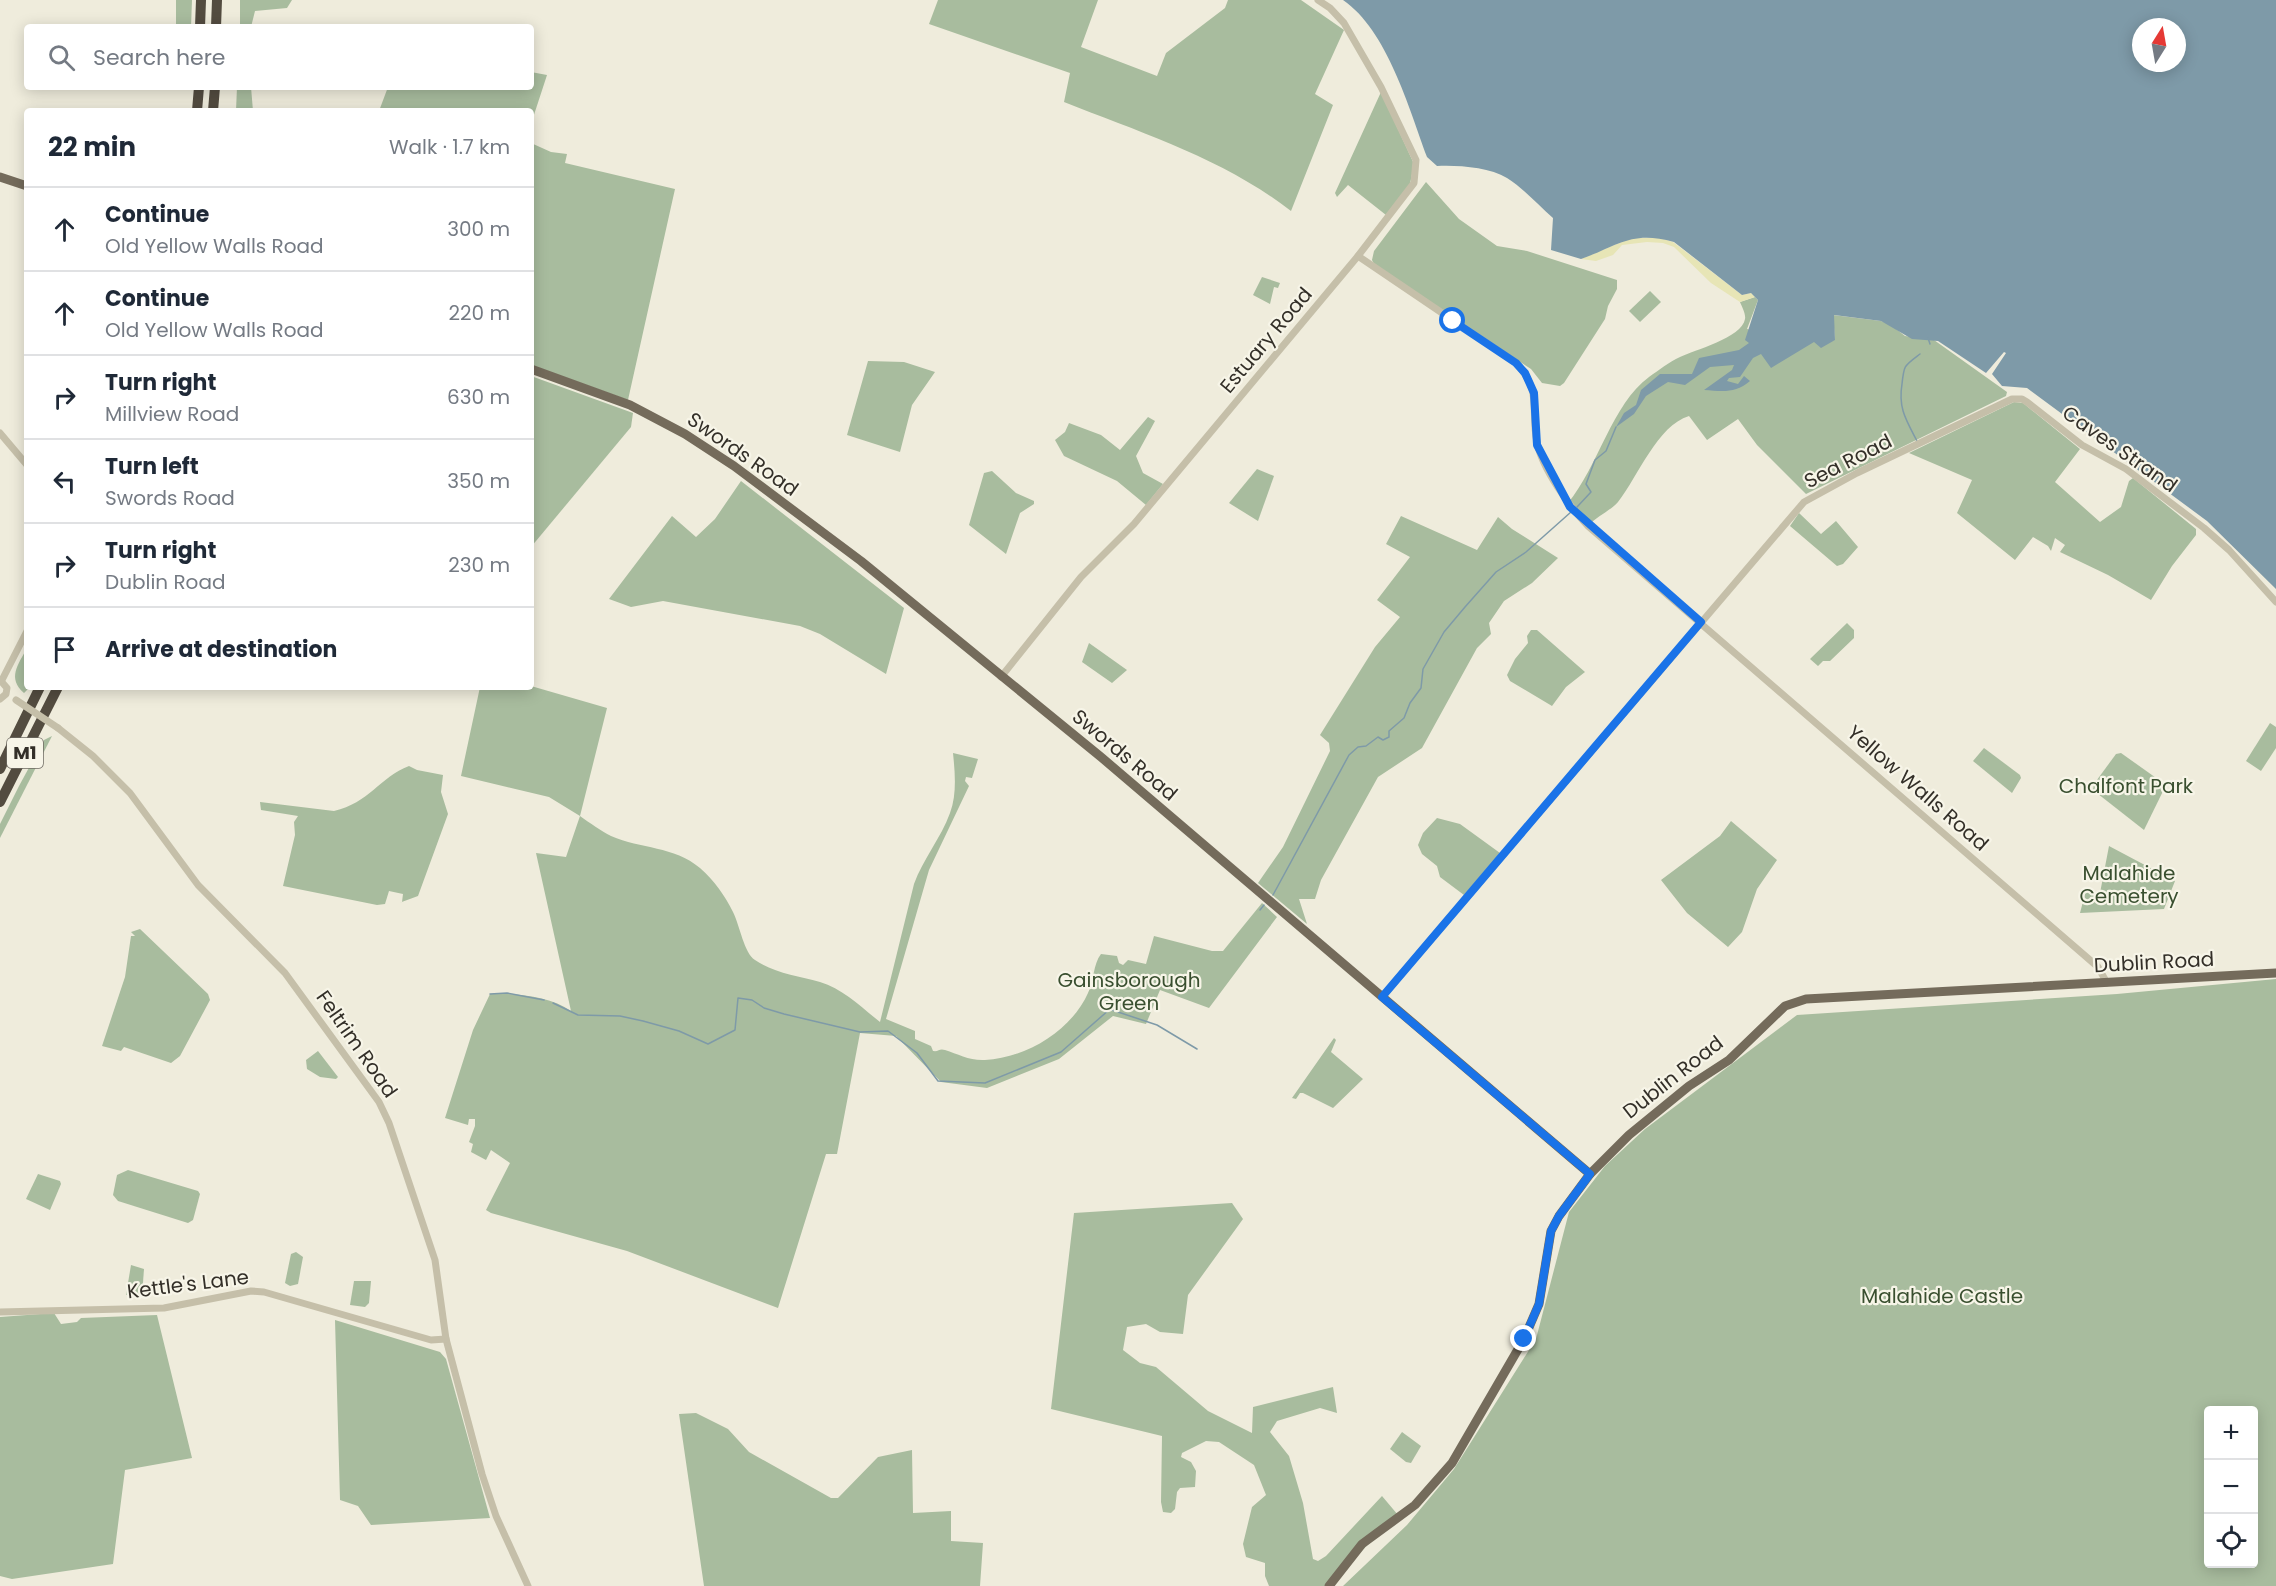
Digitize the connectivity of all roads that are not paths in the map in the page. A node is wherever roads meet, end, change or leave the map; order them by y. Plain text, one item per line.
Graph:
1 (201, 0) edge
2 (217, 0) edge
3 (1318, 0) edge
4 (200, 24) edge
5 (216, 24) edge
6 (198, 90) edge
7 (215, 90) edge
8 (197, 108) edge
9 (213, 108) edge
10 (0, 177) edge
11 (24, 185) edge
12 (1358, 256) junction
13 (534, 370) edge
14 (2017, 398) joint
15 (0, 433) edge
16 (24, 461) edge
17 (2276, 602) edge
18 (1701, 622) junction
19 (24, 637) edge
20 (1001, 677) junction
21 (1, 680) edge
22 (39, 690) edge
23 (56, 690) edge
24 (3, 697) edge
25 (0, 768) edge
26 (0, 802) edge
27 (2276, 973) edge
28 (2107, 983) junction
29 (1382, 997) junction
30 (1590, 1174) junction
31 (0, 1312) edge
32 (446, 1339) junction
33 (528, 1586) edge
34 (1329, 1586) edge

1 - 4 highway
2 - 5 highway
3 - 12 street, Estuary Road
6 - 8 highway
7 - 9 highway
10 - 11 main road
12 - 18 street, Yellow Walls Road
12 - 20 street, Estuary Road
13 - 20 main road, Swords Road
14 - 17 street, Caves Strand
14 - 18 street, Sea Road
15 - 16 street
18 - 28 street, Yellow Walls Road
18 - 29 street, Sea Road
19 - 21 street
20 - 29 main road, Swords Road
21 - 24 street
22 - 25 highway, M1
23 - 26 highway, M1
24 - 32 street, Feltrim Road, bridge
27 - 28 main road, Dublin Road
28 - 30 main road, Dublin Road
29 - 30 main road, Swords Road
30 - 34 main road, Dublin Road
31 - 32 street, Kettle's Lane
32 - 33 street, Feltrim Road

